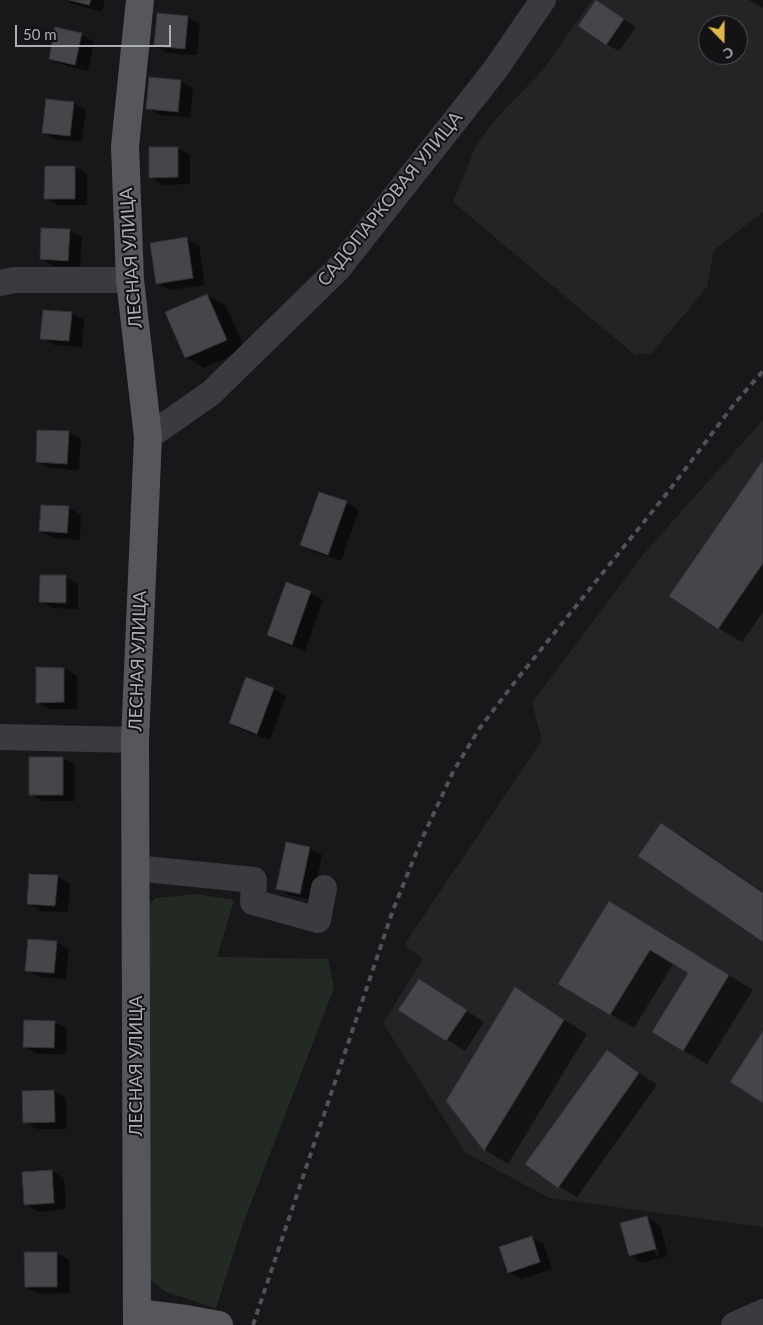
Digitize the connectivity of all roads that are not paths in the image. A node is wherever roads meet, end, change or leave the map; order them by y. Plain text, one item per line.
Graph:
1 (140, 0) edge
2 (542, 0) edge
3 (130, 280) junction
4 (0, 284) edge
5 (148, 437) junction
6 (0, 737) edge
7 (135, 740) junction
8 (136, 868) junction
9 (324, 888) dead end
10 (763, 1312) edge
11 (137, 1319) edge
12 (219, 1325) edge
13 (734, 1325) edge

1 - 3 main road, ЛЕСНАЯ УЛИЦА
2 - 5 street, САДОПАРКОВАЯ УЛИЦА
3 - 4 street
3 - 5 main road, ЛЕСНАЯ УЛИЦА
5 - 7 main road, ЛЕСНАЯ УЛИЦА
6 - 7 street
7 - 8 main road, ЛЕСНАЯ УЛИЦА
8 - 9 street
8 - 11 main road, ЛЕСНАЯ УЛИЦА
10 - 13 street
11 - 12 main road

